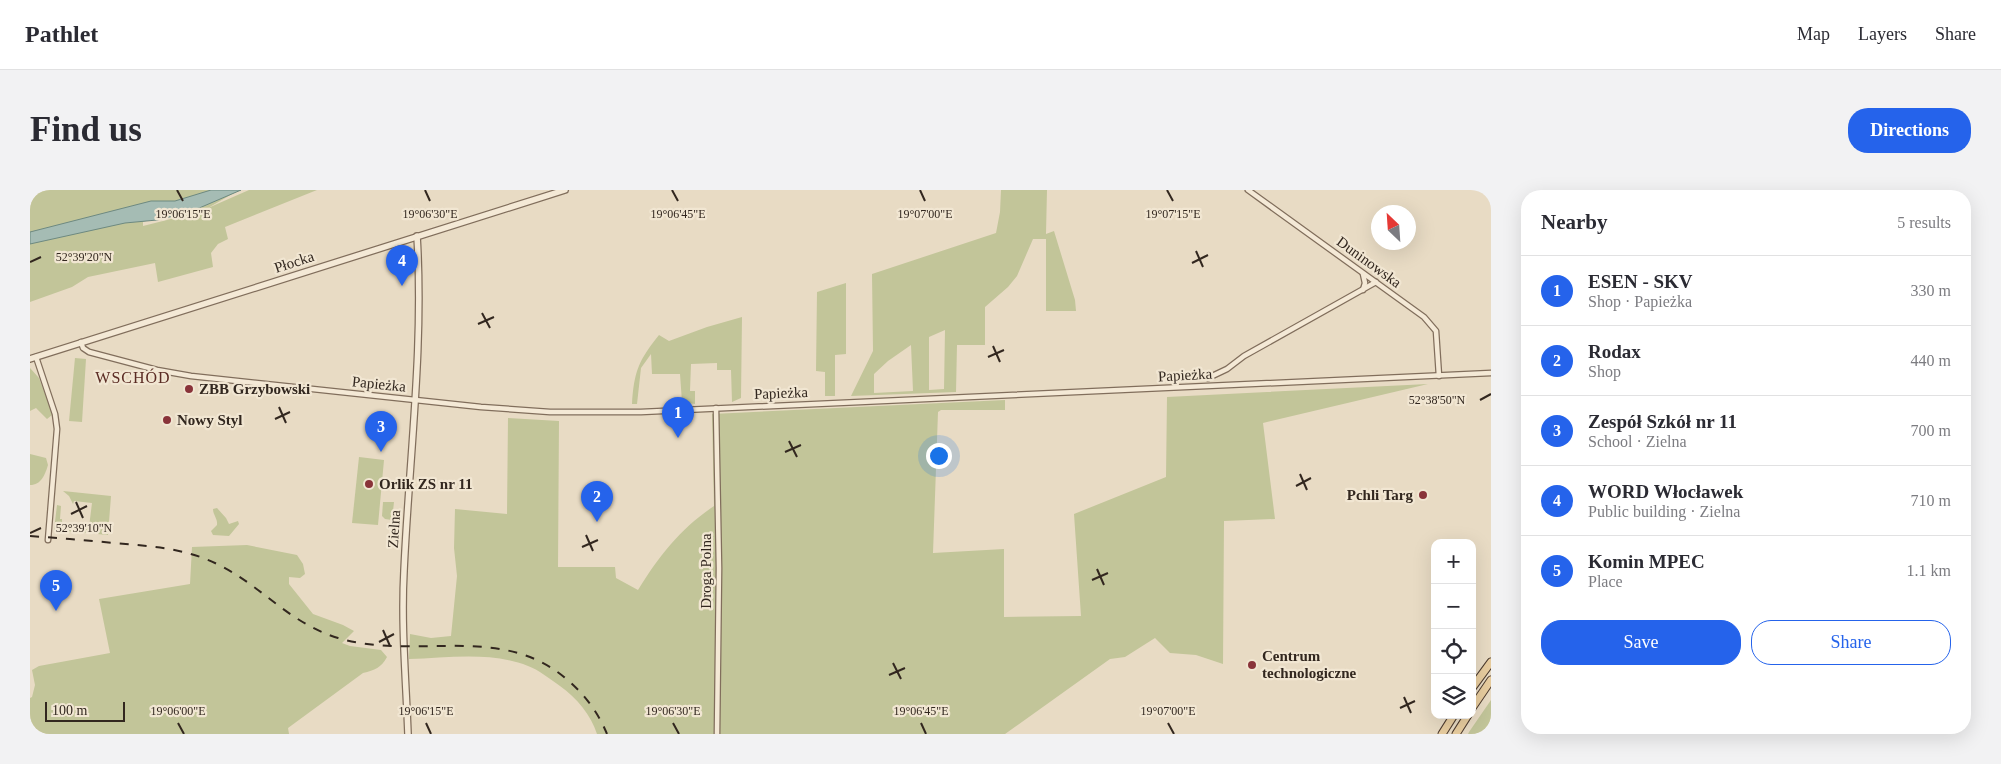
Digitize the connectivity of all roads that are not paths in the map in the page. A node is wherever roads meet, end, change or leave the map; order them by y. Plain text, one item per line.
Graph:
1 (565, 190) edge
2 (1248, 190) edge
3 (417, 236) junction
4 (1363, 273) junction
5 (1376, 282) junction
6 (1363, 290) junction
7 (81, 342) junction
8 (33, 358) edge
9 (1491, 373) edge
10 (1439, 376) junction
11 (1208, 378) dead end
12 (416, 401) junction
13 (716, 408) junction
14 (48, 540) dead end
15 (1491, 662) edge
16 (1491, 680) edge
17 (1476, 683) edge
18 (1476, 702) edge
19 (1451, 719) edge
20 (1465, 719) edge
21 (408, 734) edge
22 (717, 734) edge
23 (1442, 734) edge
24 (1456, 734) edge

1 - 3 street, Płocka
2 - 4 street, Duninowska
3 - 7 street, Płocka
3 - 12 street, Zielna
4 - 5 street, Duninowska
4 - 6 street
5 - 6 street, Papieżka
5 - 10 street, Duninowska
6 - 11 street, Papieżka
7 - 8 street, Płocka
7 - 12 street, Papieżka
8 - 14 street
9 - 10 street, Papieżka
10 - 13 street, Papieżka
12 - 13 street, Papieżka
12 - 21 street, Zielna
13 - 22 street, Droga Polna
15 - 17 main road
16 - 18 main road
19 - 23 main road
20 - 24 main road

